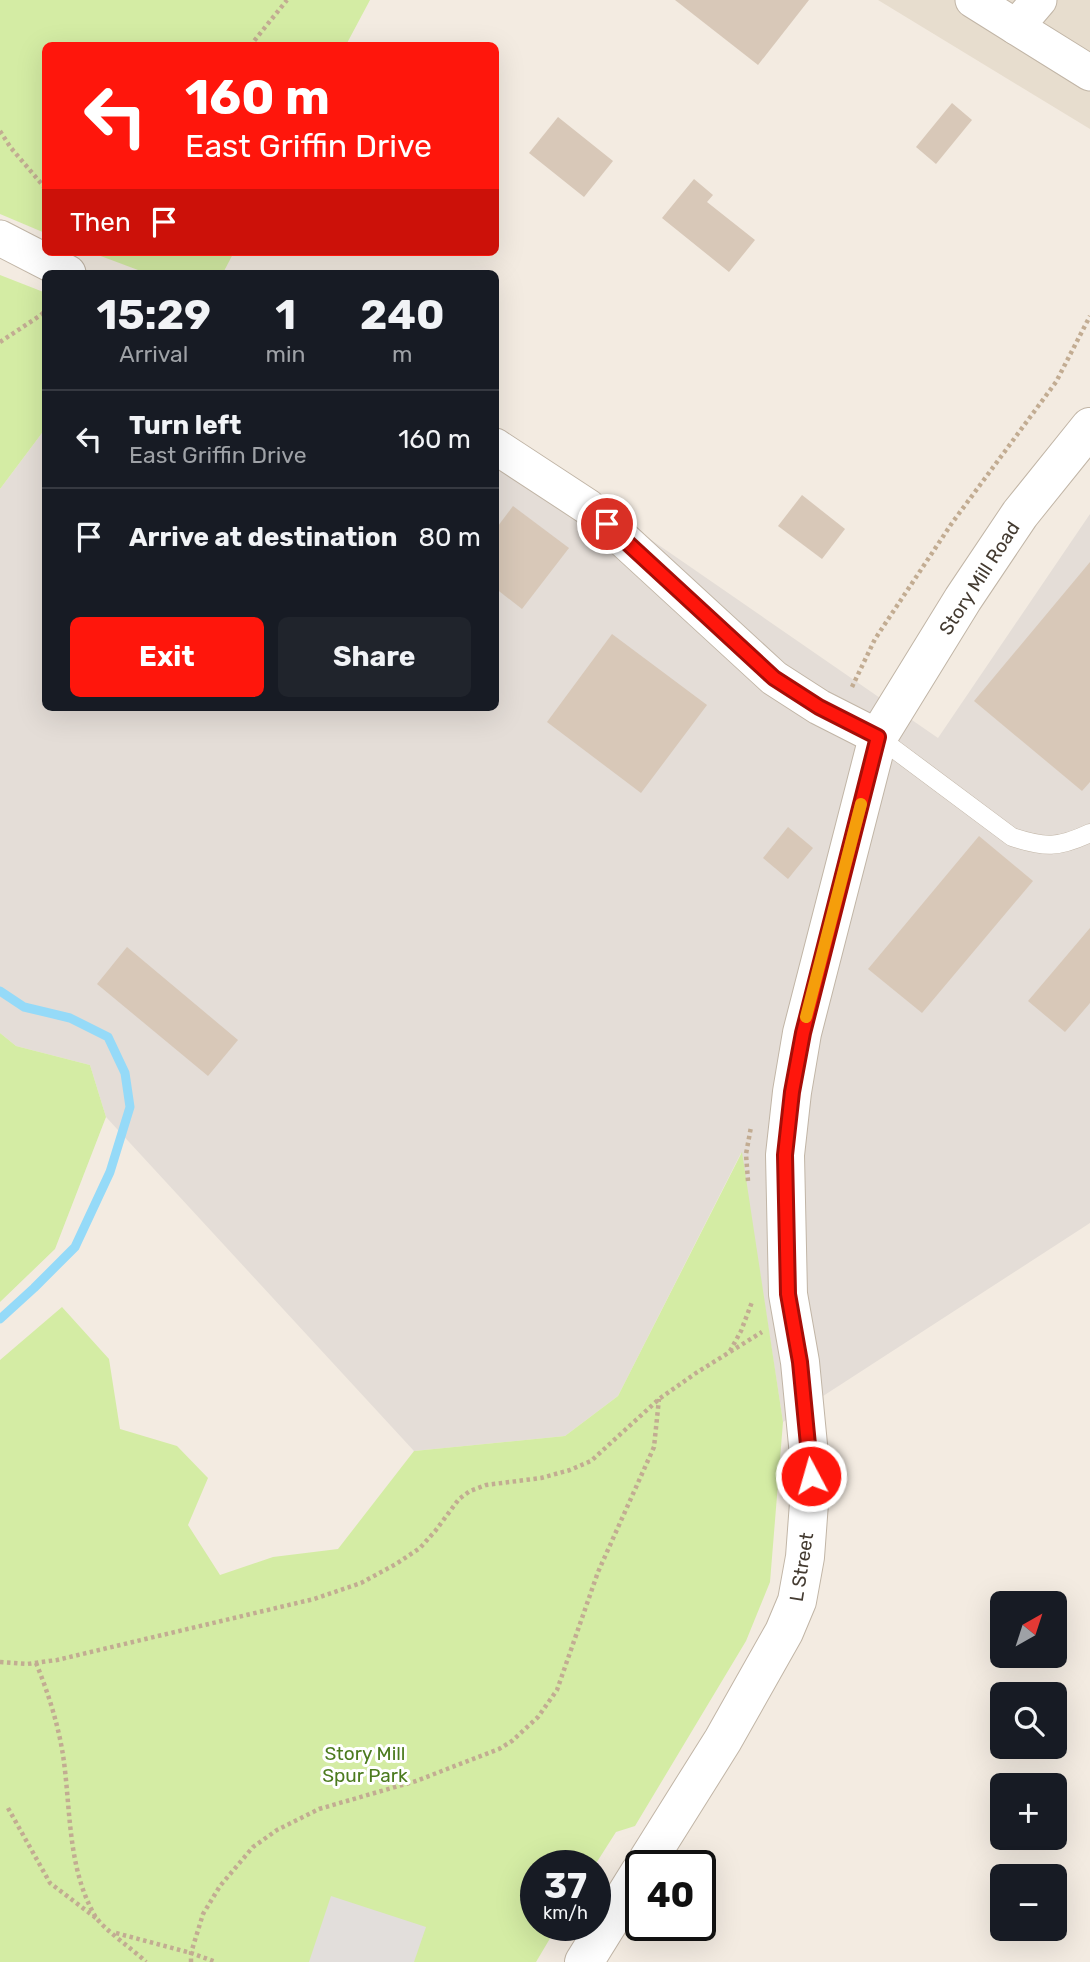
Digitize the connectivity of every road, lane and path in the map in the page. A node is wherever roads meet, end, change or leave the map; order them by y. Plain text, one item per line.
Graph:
1 (287, 0) edge
2 (973, 0) edge
3 (1039, 0) edge
4 (1016, 27) junction
5 (253, 42) edge
6 (1090, 73) edge
7 (0, 131) edge
8 (42, 184) edge
9 (0, 238) edge
10 (62, 270) edge
11 (42, 314) edge
12 (1090, 316) edge
13 (0, 342) edge
14 (1090, 427) edge
15 (499, 449) edge
16 (837, 716) junction
17 (878, 737) junction
18 (1090, 833) edge
19 (730, 1352) dead end
20 (659, 1399) junction
21 (0, 1662) edge
22 (36, 1663) junction
23 (8, 1808) dead end
24 (654, 1850) edge
25 (625, 1896) edge
26 (96, 1918) junction
27 (111, 1932) junction
28 (191, 1953) junction
29 (146, 1962) edge
30 (191, 1962) edge
31 (216, 1962) edge
32 (584, 1962) edge

1 - 5 path
2 - 4 street
3 - 4 street
4 - 6 street
7 - 8 path
9 - 10 street
11 - 13 path
12 - 16 path
14 - 17 street, Story Mill Road
15 - 16 street
16 - 17 street
17 - 18 lane
17 - 24 street, L Street
19 - 20 path
20 - 22 path
20 - 28 path
21 - 22 path
22 - 26 path
23 - 26 path
25 - 32 street
26 - 27 path
27 - 28 path
27 - 29 path
28 - 30 path
28 - 31 path

